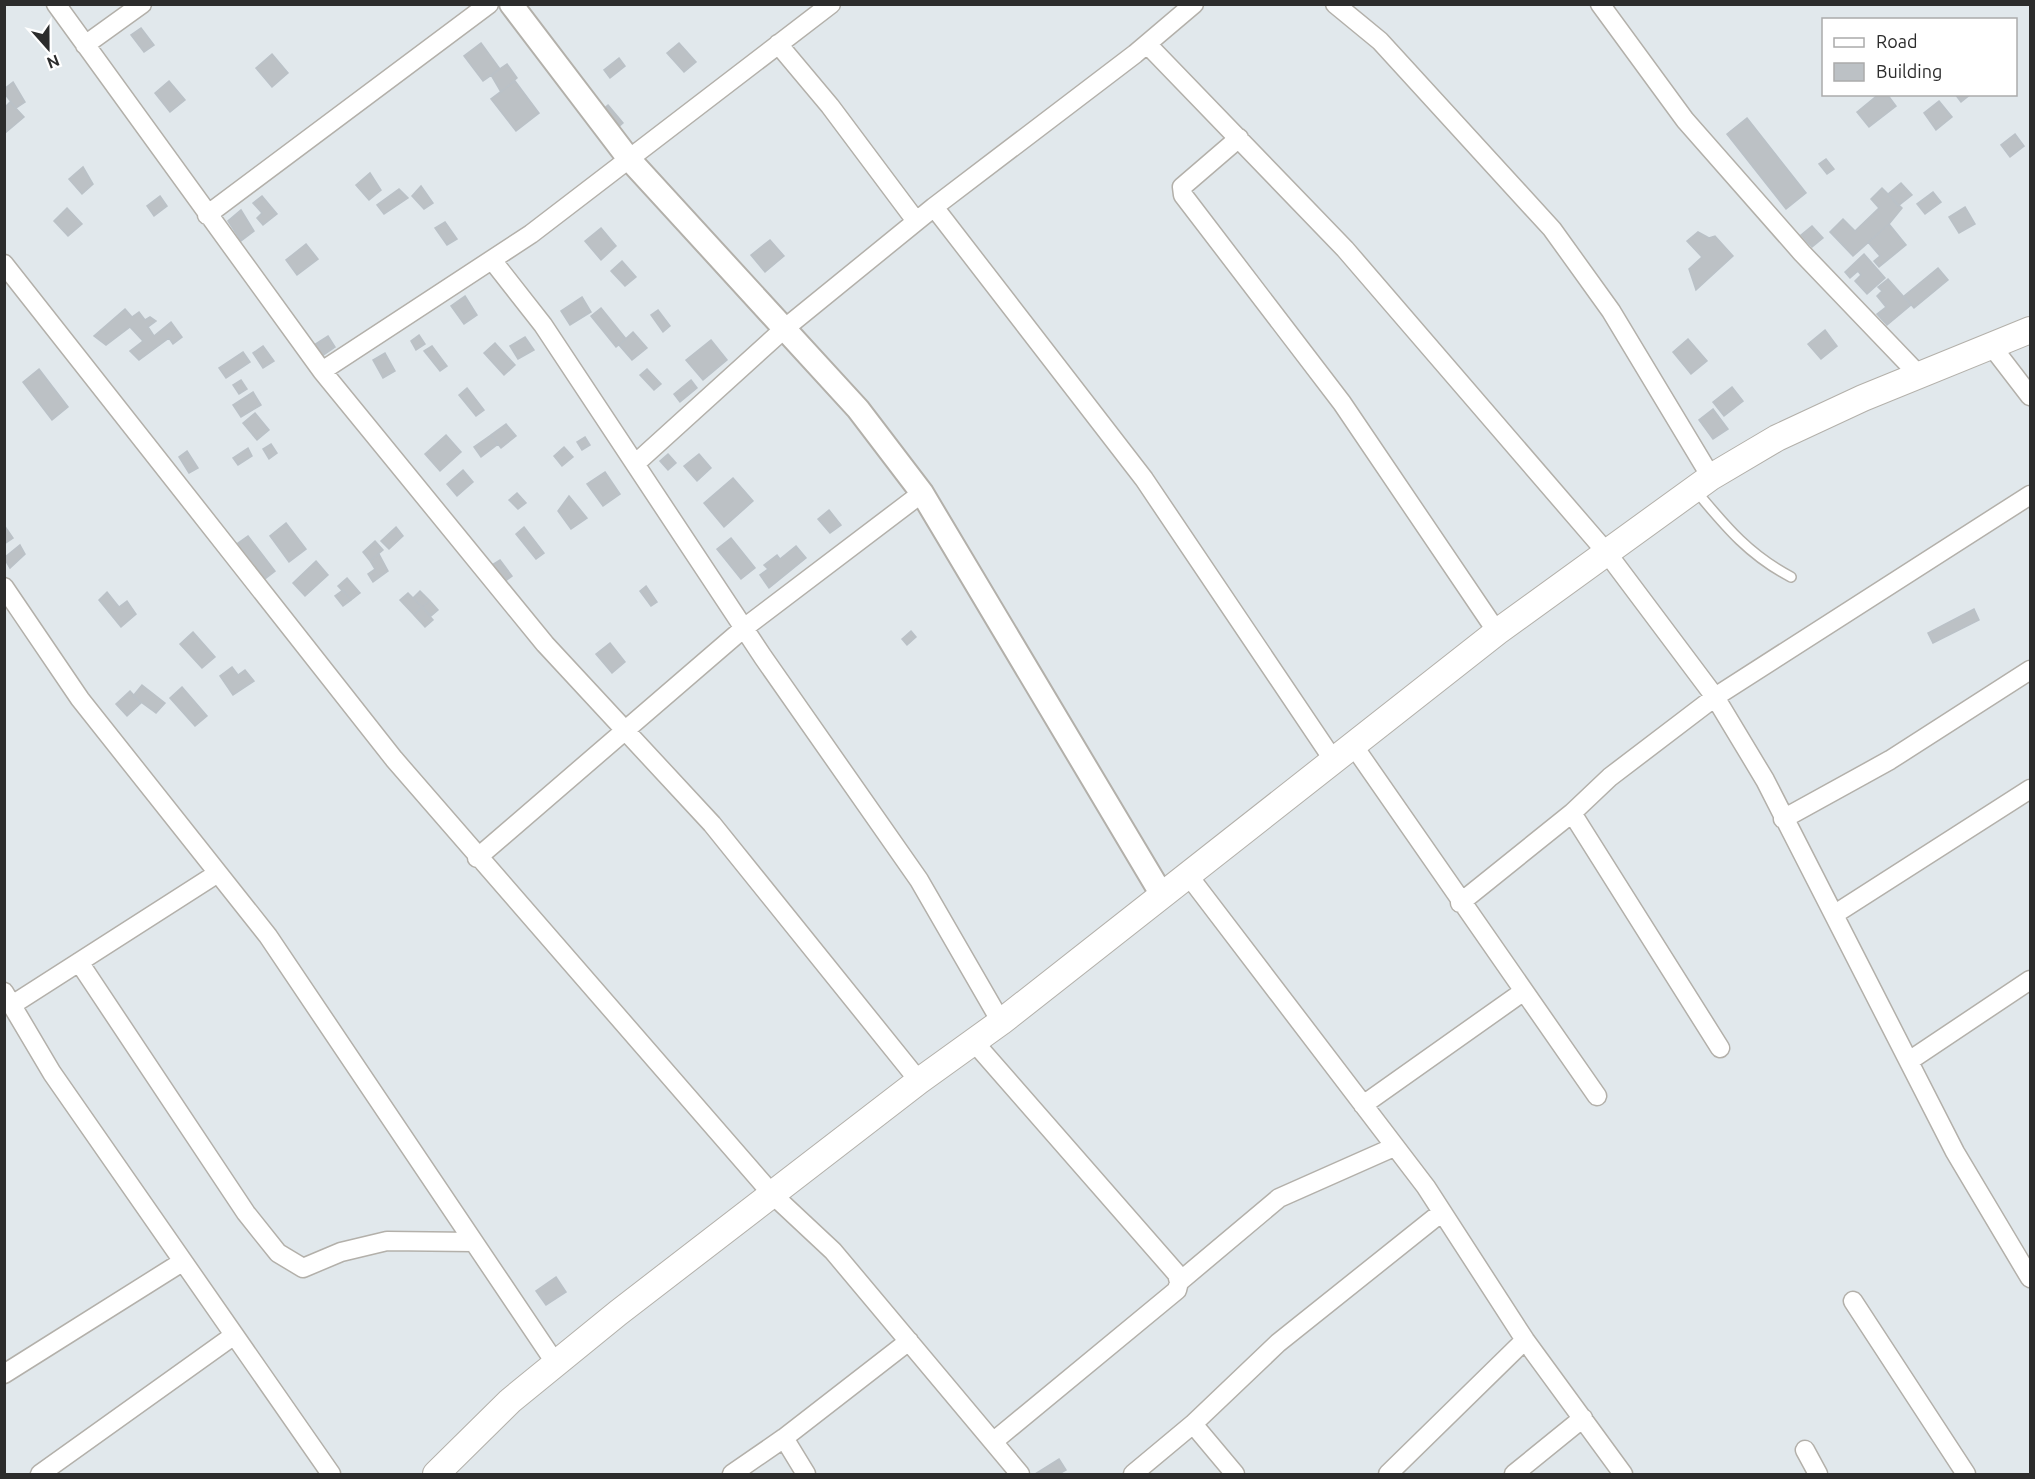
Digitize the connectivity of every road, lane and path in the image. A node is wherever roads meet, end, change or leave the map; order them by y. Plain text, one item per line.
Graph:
1 (56, 4) edge
2 (142, 4) edge
3 (489, 4) edge
4 (511, 4) edge
5 (831, 4) edge
6 (1194, 4) edge
7 (1335, 4) edge
8 (1600, 4) edge
9 (778, 44) junction
10 (1147, 44) junction
11 (85, 45) junction
12 (1239, 138) junction
13 (629, 159) junction
14 (934, 207) junction
15 (207, 214) junction
16 (916, 221) junction
17 (492, 260) junction
18 (6, 270) edge
19 (784, 329) junction
20 (2031, 330) edge
21 (1990, 344) junction
22 (322, 371) junction
23 (1918, 374) junction
24 (2031, 396) edge
25 (635, 464) junction
26 (1703, 483) junction
27 (922, 493) junction
28 (2031, 495) edge
29 (1607, 553) junction
30 (1791, 578) dead end
31 (4, 587) edge
32 (744, 628) junction
33 (1497, 632) junction
34 (2031, 670) edge
35 (1715, 697) junction
36 (626, 731) junction
37 (1344, 753) junction
38 (2031, 789) edge
39 (1572, 813) junction
40 (1783, 819) junction
41 (477, 858) junction
42 (218, 873) junction
43 (1188, 875) junction
44 (1162, 895) junction
45 (1460, 903) junction
46 (1835, 914) junction
47 (79, 962) junction
48 (2031, 980) edge
49 (1524, 991) junction
50 (8, 998) edge
51 (1001, 1022) junction
52 (974, 1042) junction
53 (1720, 1048) dead end
54 (1909, 1061) junction
55 (919, 1081) junction
56 (1597, 1096) dead end
57 (1364, 1105) junction
58 (1394, 1147) junction
59 (772, 1194) junction
60 (1442, 1212) junction
61 (474, 1242) junction
62 (182, 1262) junction
63 (2031, 1278) edge
64 (1179, 1282) junction
65 (1853, 1301) dead end
66 (233, 1336) junction
67 (1525, 1340) junction
68 (909, 1341) junction
69 (556, 1364) junction
70 (4, 1374) edge
71 (1583, 1418) junction
72 (1193, 1424) junction
73 (784, 1438) junction
74 (994, 1441) junction
75 (1805, 1450) dead end
76 (40, 1474) edge
77 (331, 1474) edge
78 (436, 1474) edge
79 (732, 1474) edge
80 (806, 1474) edge
81 (1020, 1474) edge
82 (1133, 1474) edge
83 (1235, 1474) edge
84 (1388, 1474) edge
85 (1514, 1474) edge
86 (1623, 1474) edge
87 (1818, 1474) edge
88 (1966, 1474) edge

1 - 11 street
2 - 11 street
3 - 15 street
4 - 13 street
5 - 9 street
6 - 10 street
7 - 26 street
8 - 23 street
9 - 13 street
9 - 16 street
10 - 12 street
10 - 14 street
11 - 15 street
12 - 29 street
12 - 33 street
13 - 17 street
13 - 19 street
14 - 16 street
14 - 37 street
15 - 22 street
16 - 19 street
17 - 22 street
17 - 25 street
18 - 41 street
19 - 25 street
19 - 27 street
20 - 21 main road
21 - 23 main road
21 - 24 street
22 - 36 street
23 - 26 main road
25 - 32 street
26 - 29 main road
26 - 30 lane
27 - 32 street
27 - 44 street
28 - 35 street
29 - 33 main road
29 - 35 street
31 - 42 street
32 - 36 street
32 - 51 street
33 - 37 main road
34 - 40 street
35 - 39 street
35 - 40 street
36 - 41 street
36 - 55 street
37 - 43 main road
37 - 45 street
38 - 46 street
39 - 45 street
39 - 53 street
40 - 46 street
41 - 59 street
42 - 47 street
42 - 61 street
43 - 44 main road
43 - 57 street
44 - 51 main road
45 - 49 street
46 - 54 street
47 - 50 street
47 - 61 street
48 - 54 street
49 - 56 street
49 - 57 street
50 - 62 street
51 - 52 main road
52 - 55 main road
52 - 64 street
54 - 63 street
55 - 59 main road
57 - 58 street
58 - 60 street
58 - 64 street
59 - 68 street
59 - 69 main road
60 - 67 street
60 - 72 street
61 - 69 street
62 - 66 street
62 - 70 street
64 - 74 street
65 - 88 street
66 - 76 street
66 - 77 street
67 - 71 street
67 - 84 street
68 - 73 street
68 - 74 street
69 - 78 main road
71 - 85 street
71 - 86 street
72 - 82 street
72 - 83 street
73 - 79 street
73 - 80 street
74 - 81 street
75 - 87 street

